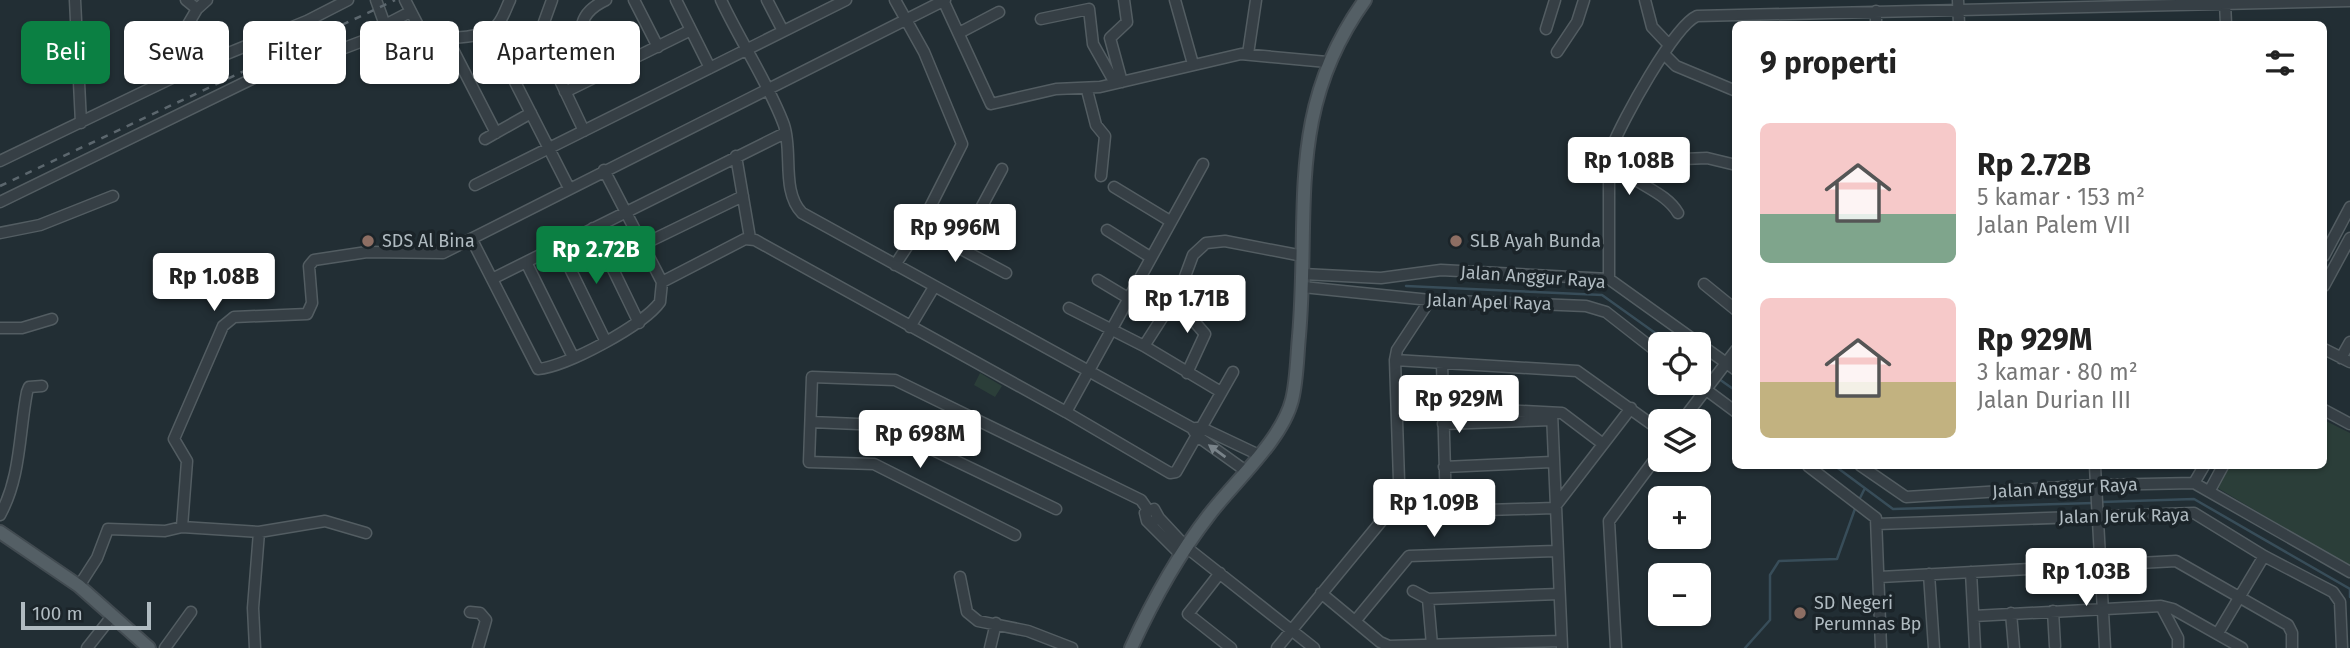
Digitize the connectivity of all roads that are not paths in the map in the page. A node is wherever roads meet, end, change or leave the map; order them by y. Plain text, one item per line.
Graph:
1 (75, 0) edge
2 (186, 0) edge
3 (207, 0) edge
4 (348, 0) edge
5 (376, 0) edge
6 (405, 0) edge
7 (510, 0) edge
8 (552, 0) edge
9 (606, 0) edge
10 (634, 0) edge
11 (676, 0) edge
12 (721, 0) edge
13 (767, 0) edge
14 (846, 0) edge
15 (895, 0) edge
16 (944, 0) edge
17 (1124, 0) edge
18 (1175, 0) edge
19 (1256, 0) edge
20 (1365, 0) edge
21 (1555, 0) edge
22 (1584, 0) edge
23 (1644, 0) edge
24 (2350, 1) edge
25 (2159, 2) edge
26 (2225, 3) junction
27 (1908, 5) edge
28 (1958, 5) edge
29 (197, 9) junction
30 (1876, 11) junction
31 (999, 12) dead end
32 (1819, 13) junction
33 (399, 18) junction
34 (906, 18) junction
35 (1041, 19) dead end
36 (190, 21) edge
37 (404, 21) edge
38 (500, 21) edge
39 (585, 21) edge
40 (1816, 21) edge
41 (1876, 21) edge
42 (2226, 21) edge
43 (1546, 29) dead end
44 (691, 30) junction
45 (783, 31) junction
46 (960, 33) junction
47 (658, 47) junction
48 (744, 50) junction
49 (1666, 50) junction
50 (1557, 52) dead end
51 (229, 53) edge
52 (1248, 54) junction
53 (640, 56) edge
54 (459, 61) edge
55 (1327, 62) junction
56 (1193, 64) junction
57 (710, 68) junction
58 (1119, 83) junction
59 (160, 84) edge
60 (516, 84) edge
61 (582, 84) edge
62 (766, 89) junction
63 (1732, 89) edge
64 (1087, 90) junction
65 (565, 92) junction
66 (531, 114) junction
67 (81, 123) junction
68 (584, 131) junction
69 (496, 132) junction
70 (785, 133) junction
71 (485, 139) dead end
72 (548, 148) junction
73 (1611, 152) junction
74 (736, 156) junction
75 (0, 161) edge
76 (1203, 164) dead end
77 (1732, 164) edge
78 (1002, 169) dead end
79 (604, 170) junction
80 (1101, 176) dead end
81 (475, 185) dead end
82 (1114, 187) dead end
83 (569, 188) junction
84 (113, 196) dead end
85 (743, 196) junction
86 (0, 202) edge
87 (2350, 207) edge
88 (625, 213) junction
89 (1678, 213) dead end
90 (1170, 221) junction
91 (920, 227) junction
92 (593, 228) junction
93 (1107, 230) dead end
94 (0, 233) edge
95 (750, 238) junction
96 (2350, 238) edge
97 (472, 240) junction
98 (642, 245) junction
99 (559, 246) junction
100 (959, 249) junction
101 (2327, 249) edge
102 (2327, 254) edge
103 (1303, 256) junction
104 (1150, 257) junction
105 (2339, 258) junction
106 (526, 262) junction
107 (895, 265) junction
108 (1006, 273) dead end
109 (1303, 274) junction
110 (1393, 276) junction
111 (492, 279) junction
112 (1609, 279) junction
113 (1098, 280) dead end
114 (2327, 280) edge
115 (662, 282) junction
116 (1704, 284) dead end
117 (934, 287) junction
118 (1303, 288) junction
119 (1394, 295) junction
120 (1128, 298) junction
121 (1174, 299) junction
122 (1430, 300) junction
123 (1732, 307) edge
124 (1069, 308) dead end
125 (52, 319) dead end
126 (639, 323) junction
127 (910, 327) junction
128 (0, 328) edge
129 (1111, 330) junction
130 (605, 340) junction
131 (2350, 342) edge
132 (1648, 345) edge
133 (1144, 346) junction
134 (2327, 350) edge
135 (1732, 355) edge
136 (573, 356) junction
137 (1395, 360) junction
138 (2346, 360) edge
139 (1442, 363) junction
140 (1723, 366) junction
141 (1732, 369) edge
142 (1087, 372) junction
143 (1233, 372) dead end
144 (1187, 373) junction
145 (1711, 380) edge
146 (43, 386) dead end
147 (1221, 392) junction
148 (1711, 394) edge
149 (1444, 407) junction
150 (1631, 408) junction
151 (1732, 409) edge
152 (1066, 412) junction
153 (2327, 412) edge
154 (1551, 416) junction
155 (1648, 421) edge
156 (811, 422) junction
157 (1443, 424) junction
158 (2350, 424) edge
159 (1197, 431) junction
160 (1603, 443) junction
161 (1259, 455) junction
162 (1552, 462) junction
163 (1444, 467) junction
164 (1648, 468) edge
165 (1812, 469) edge
166 (1865, 469) edge
167 (2095, 469) edge
168 (2202, 469) edge
169 (2221, 469) edge
170 (1246, 471) junction
171 (2194, 483) junction
172 (2096, 488) junction
173 (2210, 490) junction
174 (1555, 508) junction
175 (1056, 509) dead end
176 (1446, 509) junction
177 (1400, 512) junction
178 (0, 515) edge
179 (2098, 515) junction
180 (1877, 524) junction
181 (182, 527) junction
182 (0, 532) edge
183 (259, 532) junction
184 (366, 533) dead end
185 (1015, 535) dead end
186 (1184, 551) junction
187 (1556, 551) junction
188 (2264, 556) junction
189 (2102, 565) junction
190 (1971, 572) junction
191 (2350, 572) edge
192 (1220, 573) junction
193 (1929, 574) junction
194 (960, 577) dead end
195 (1881, 577) junction
196 (79, 586) junction
197 (1413, 592) dead end
198 (1321, 593) junction
199 (1559, 594) junction
200 (2240, 596) junction
201 (1427, 599) junction
202 (2161, 606) junction
203 (2101, 608) junction
204 (2053, 611) junction
205 (191, 612) dead end
206 (470, 612) dead end
207 (2011, 613) junction
208 (113, 615) junction
209 (1974, 616) junction
210 (1356, 620) junction
211 (996, 623) junction
212 (1292, 630) junction
213 (2218, 633) junction
214 (1432, 645) junction
215 (1562, 645) edge
216 (2055, 646) dead end
217 (87, 648) edge
218 (149, 648) edge
219 (165, 648) edge
220 (255, 648) edge
221 (478, 648) edge
222 (990, 648) edge
223 (1072, 648) edge
224 (1132, 648) edge
225 (1231, 648) edge
226 (1277, 648) edge
227 (1314, 648) edge
228 (1616, 648) edge
229 (1881, 648) edge
230 (1934, 648) edge
231 (1975, 648) edge
232 (2014, 648) edge
233 (2105, 648) edge
234 (2178, 648) edge
235 (2242, 648) edge
236 (2292, 648) edge
237 (2342, 648) edge

1 - 67 street
2 - 29 street
3 - 29 street
4 - 51 street
5 - 33 street
6 - 33 street
7 - 38 street
8 - 65 street
9 - 39 street
10 - 47 street
11 - 44 street
12 - 48 street
13 - 45 street
14 - 45 street
15 - 34 street
16 - 34 street
16 - 46 street
17 - 58 street
18 - 56 street
19 - 52 street
20 - 55 main road
21 - 43 street
22 - 50 street
23 - 49 street
24 - 26 street
25 - 26 street
25 - 28 street
26 - 42 street
27 - 28 street
27 - 30 street
29 - 36 street
30 - 32 street
30 - 41 street
31 - 46 street
32 - 40 street
32 - 49 street
33 - 37 street
33 - 86 street
34 - 62 street
34 - 91 street
35 - 58 street
44 - 47 street
44 - 57 street
45 - 48 street
46 - 64 street
47 - 53 street
48 - 57 street
48 - 62 street
49 - 63 street
49 - 73 street
52 - 55 street
52 - 56 street
54 - 69 street
55 - 103 main road
56 - 58 street
57 - 68 street
58 - 64 street
59 - 67 street
60 - 66 street
61 - 65 street
62 - 70 street
62 - 79 street
64 - 80 street
65 - 68 street
66 - 69 street
66 - 72 street
67 - 75 street
68 - 72 street
69 - 71 street
70 - 74 street
70 - 107 street
72 - 81 street
72 - 83 street
73 - 77 street
73 - 89 street
73 - 112 street
74 - 85 street
74 - 88 street
76 - 90 street
78 - 100 street
79 - 83 street
79 - 88 street
82 - 90 street
83 - 97 street
84 - 94 street
85 - 95 street
85 - 98 street
87 - 101 street
88 - 92 street
88 - 98 street
90 - 104 street
91 - 100 street
91 - 107 street
92 - 99 street
92 - 126 street
93 - 104 street
95 - 115 street
95 - 127 street
96 - 105 street
97 - 111 street
97 - 181 street
98 - 115 street
99 - 106 street
99 - 130 street
100 - 108 street
102 - 105 street
103 - 109 main road
103 - 121 street
104 - 120 street
105 - 114 street
106 - 111 street
106 - 136 street
107 - 117 street
109 - 110 street, Jalan Anggur Raya
109 - 118 main road
110 - 112 street, Jalan Anggur Raya
110 - 119 street
111 - 136 street
112 - 140 street, Jalan Anggur Raya
113 - 120 street
115 - 126 street
116 - 123 street
117 - 127 street
117 - 142 street
118 - 119 street, Jalan Apel Raya
118 - 161 main road
119 - 122 street, Jalan Apel Raya
120 - 129 street
121 - 133 street
121 - 144 street
122 - 132 street, Jalan Apel Raya
122 - 137 street
124 - 129 street
125 - 128 street
126 - 130 street
127 - 152 street
129 - 133 street
129 - 142 street
130 - 136 street
131 - 138 street
133 - 144 street
134 - 138 street
135 - 140 street
137 - 139 street
137 - 177 street
139 - 149 street
139 - 150 street
140 - 141 street, Jalan Anggur Raya
140 - 145 street
142 - 152 street
142 - 159 street
143 - 147 street
144 - 147 street
146 - 178 street
147 - 159 street
148 - 151 street
149 - 154 street
149 - 157 street
150 - 155 street
150 - 160 street
152 - 159 street
153 - 158 street
154 - 157 street
154 - 160 street
154 - 162 street
156 - 175 street
156 - 185 street
156 - 186 street
157 - 163 street
159 - 161 street
170 -> 159 street
160 - 174 street
161 - 170 main road
162 - 163 street
162 - 174 street
163 - 176 street
164 - 228 street
165 - 180 street
166 - 172 street, Jalan Anggur Raya
167 - 172 street
168 - 171 street
169 - 173 street
170 - 186 main road
171 - 172 street, Jalan Anggur Raya
171 - 173 street
172 - 179 street
173 - 191 street
174 - 176 street
174 - 187 street
176 - 177 street
177 - 198 street
179 - 180 street, Jalan Jeruk Raya
179 - 188 street, Jalan Jeruk Raya
179 - 189 street
180 - 195 street
181 - 183 street
181 - 196 street
182 - 196 main road
183 - 184 street
183 - 220 street
186 - 192 street
186 - 224 main road
187 - 199 street
187 - 210 street
188 - 200 street
188 - 237 street, Jalan Jeruk Raya
189 - 190 street
189 - 200 street
189 - 203 street
190 - 193 street
190 - 209 street
192 - 212 street
192 - 225 street
193 - 195 street
193 - 230 street
194 - 211 street
195 - 229 street
196 - 208 main road
197 - 201 street
198 - 210 street
198 - 212 street
199 - 201 street
199 - 215 street
200 - 213 street
200 - 236 street
201 - 214 street
202 - 203 street
202 - 213 street
202 - 234 street
203 - 204 street
203 - 233 street
204 - 207 street
204 - 216 street
205 - 219 street
206 - 221 street
207 - 209 street
207 - 232 street
208 - 217 street
208 - 218 main road
209 - 231 street
210 - 214 street
211 - 222 street
211 - 223 street
212 - 226 street
212 - 227 street
213 - 235 street
214 - 215 street

